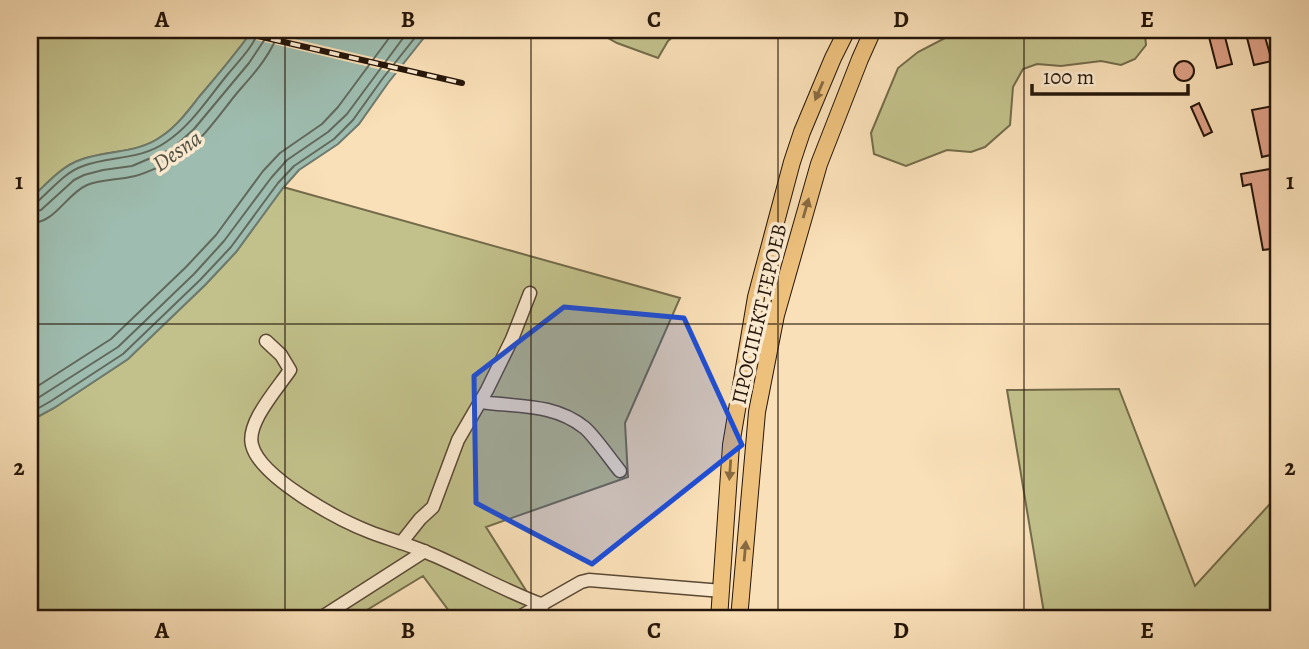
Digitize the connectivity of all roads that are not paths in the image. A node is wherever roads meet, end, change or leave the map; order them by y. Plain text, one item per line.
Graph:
1 (847, 30) edge
2 (873, 30) edge
3 (530, 293) dead end
4 (266, 341) dead end
5 (480, 402) junction
6 (620, 471) dead end
7 (401, 543) junction
8 (425, 551) junction
9 (722, 591) junction
10 (543, 605) junction
11 (319, 619) edge
12 (516, 619) edge
13 (719, 619) edge
14 (738, 619) edge

1 -> 9 main road, ПРОСПЕКТ ГЕРОЕВ
14 -> 2 main road, ПРОСПЕКТ ГЕРОЕВ
3 - 5 street
4 - 7 street
5 - 6 street
5 - 7 street
7 - 8 street
8 - 10 street
8 - 11 street
9 - 10 street
9 - 13 main road, ПРОСПЕКТ ГЕРОЕВ
10 - 12 street

